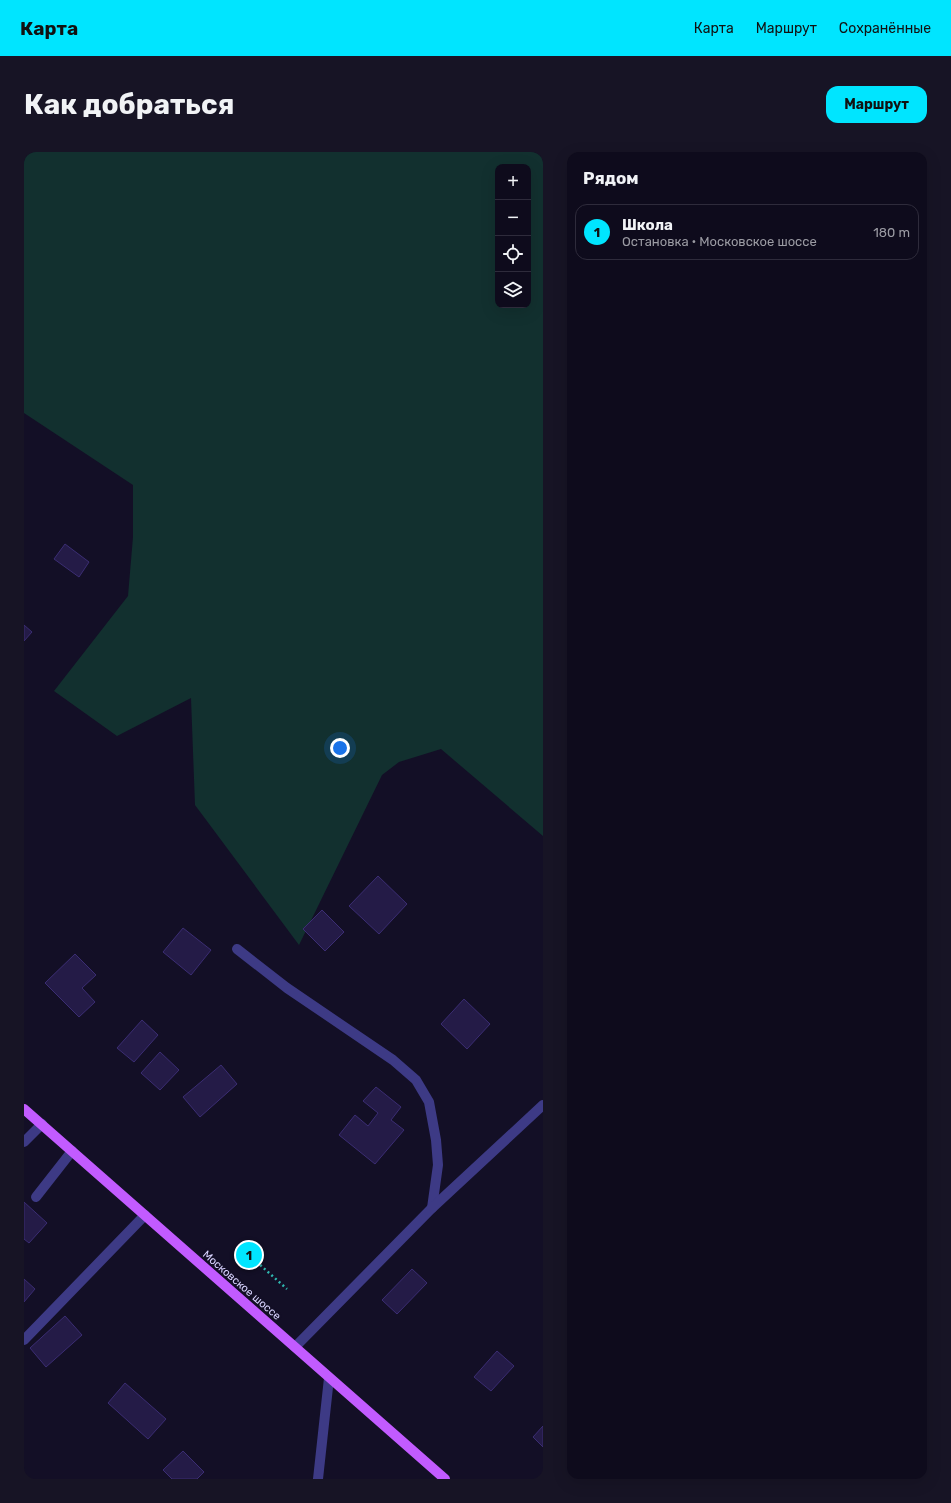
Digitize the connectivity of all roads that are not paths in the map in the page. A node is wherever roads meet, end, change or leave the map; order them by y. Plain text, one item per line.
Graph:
1 (237, 949) dead end
2 (543, 1105) edge
3 (24, 1109) edge
4 (42, 1124) junction
5 (24, 1142) edge
6 (72, 1151) junction
7 (36, 1196) dead end
8 (432, 1208) junction
9 (145, 1215) junction
10 (24, 1340) edge
11 (295, 1347) junction
12 (330, 1378) junction
13 (318, 1479) edge
14 (445, 1479) edge

1 - 8 street
2 - 8 street
3 - 4 main road, Московское шоссе
4 - 5 street
4 - 6 main road, Московское шоссе
6 - 7 street
6 - 9 main road, Московское шоссе
8 - 11 street
9 - 10 street
9 - 11 main road, Московское шоссе
11 - 12 main road, Московское шоссе
12 - 13 street
12 - 14 main road, Московское шоссе

